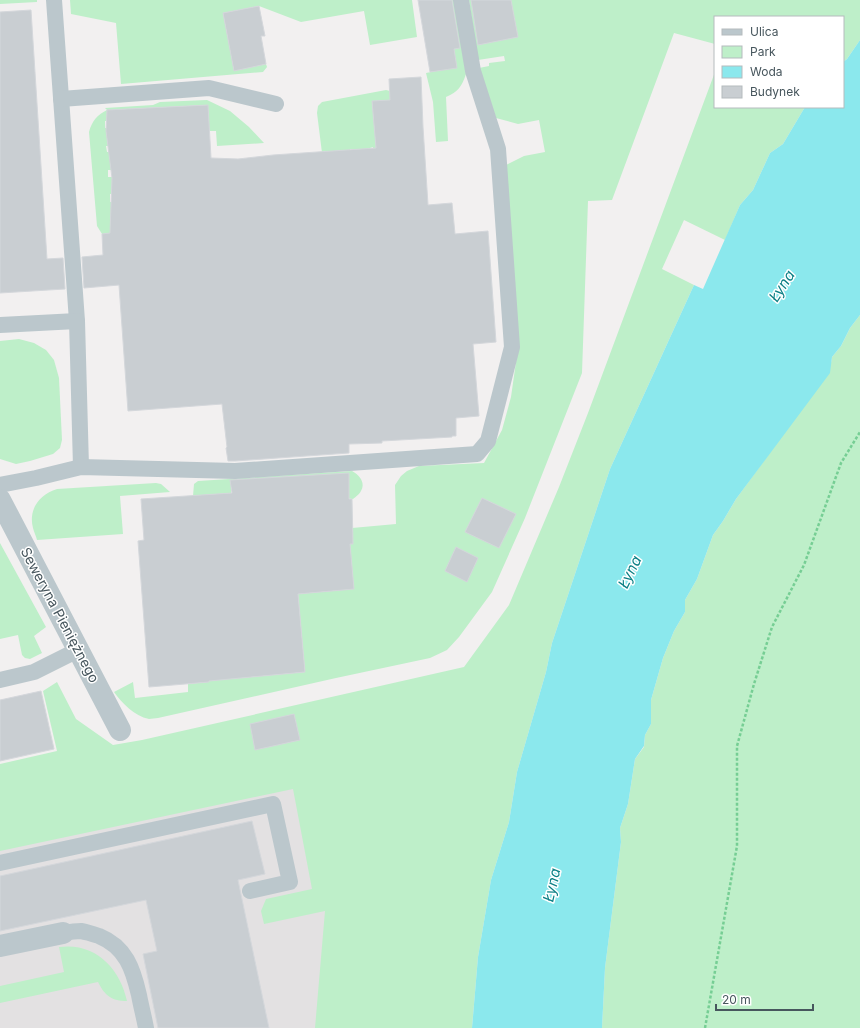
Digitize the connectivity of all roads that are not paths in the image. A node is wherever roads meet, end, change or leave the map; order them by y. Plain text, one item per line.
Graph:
1 (54, 0) edge
2 (461, 0) edge
3 (61, 99) junction
4 (276, 104) dead end
5 (77, 321) junction
6 (0, 324) edge
7 (81, 468) junction
8 (0, 485) edge
9 (0, 500) edge
10 (78, 650) junction
11 (0, 680) edge
12 (120, 730) dead end
13 (0, 863) edge
14 (250, 891) dead end
15 (62, 933) joint
16 (0, 946) edge
17 (146, 1028) edge

1 - 3 lane
2 - 7 lane
3 - 4 lane
3 - 5 lane
5 - 6 lane
5 - 7 lane
7 - 8 lane
9 - 10 street, Seweryna Pieniężnego
10 - 11 lane
10 - 12 street, Seweryna Pieniężnego
13 - 14 lane
15 - 16 street
15 - 17 lane

